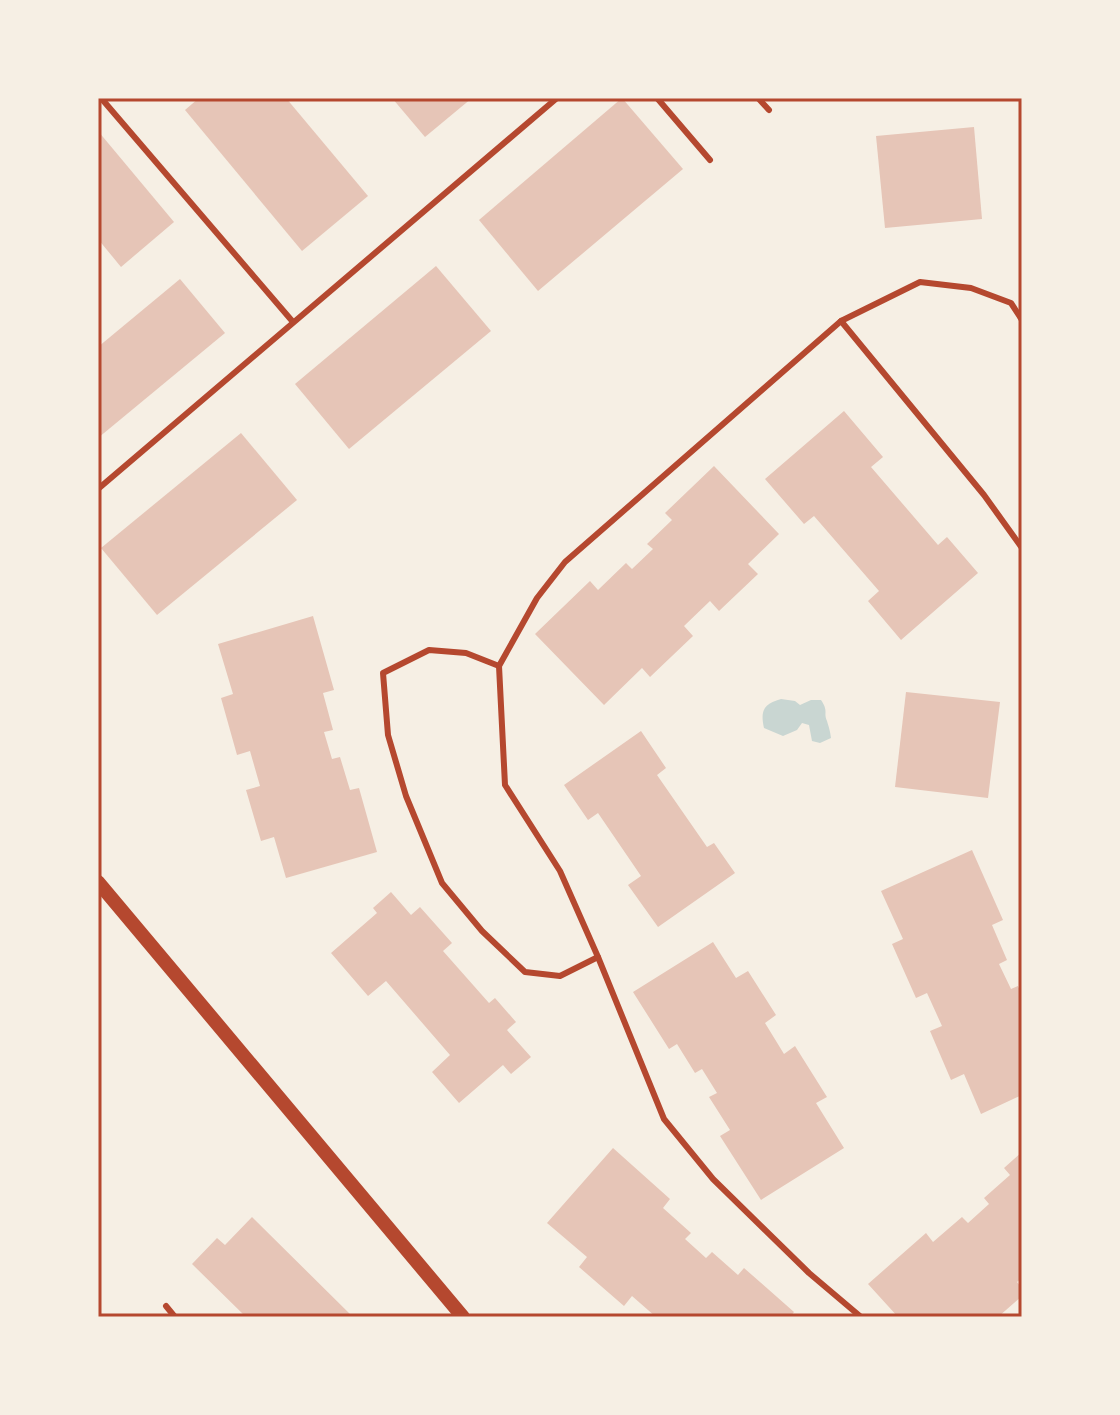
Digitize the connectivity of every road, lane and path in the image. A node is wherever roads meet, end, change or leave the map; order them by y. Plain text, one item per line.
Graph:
1 (101, 98) edge
2 (557, 98) edge
3 (657, 98) edge
4 (758, 98) edge
5 (769, 110) dead end
6 (710, 160) dead end
7 (1022, 320) edge
8 (841, 321) junction
9 (293, 322) junction
10 (98, 489) edge
11 (1022, 548) edge
12 (499, 666) junction
13 (98, 882) edge
14 (598, 957) junction
15 (166, 1306) dead end
16 (175, 1317) edge
17 (463, 1317) edge
18 (861, 1317) edge

1 - 9 lane
2 - 9 lane
3 - 6 lane
4 - 5 lane
7 - 8 lane
8 - 11 lane
8 - 12 lane
9 - 10 lane
12 - 14 lane
12 - 14 lane
13 - 17 street
14 - 18 lane
15 - 16 lane

